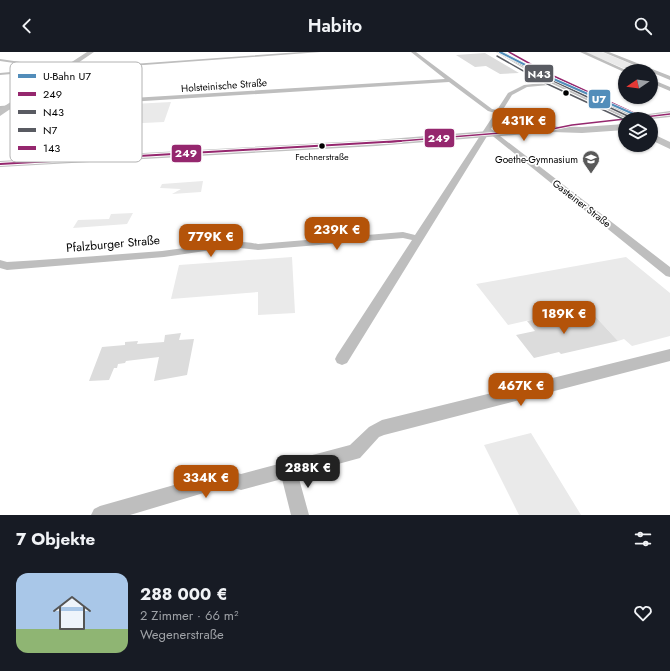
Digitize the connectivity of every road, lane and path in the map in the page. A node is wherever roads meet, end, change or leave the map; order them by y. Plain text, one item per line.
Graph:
1 (91, 52) edge
2 (318, 52) edge
3 (413, 52) edge
4 (492, 52) edge
5 (499, 52) edge
6 (582, 52) edge
7 (605, 52) edge
8 (0, 60) edge
9 (14, 62) edge
10 (76, 62) edge
11 (142, 64) edge
12 (618, 68) edge
13 (10, 73) edge
14 (0, 74) edge
15 (670, 78) edge
16 (450, 80) junction
17 (549, 83) junction
18 (658, 84) edge
19 (670, 89) edge
20 (142, 101) edge
21 (498, 112) junction
22 (670, 114) edge
23 (618, 116) edge
24 (658, 116) edge
25 (618, 117) edge
26 (618, 123) edge
27 (670, 123) edge
28 (658, 125) edge
29 (658, 130) edge
30 (489, 132) junction
31 (670, 136) edge
32 (658, 140) edge
33 (670, 146) edge
34 (142, 156) edge
35 (36, 162) edge
36 (0, 164) edge
37 (418, 239) junction
38 (0, 264) edge
39 (670, 272) edge
40 (670, 355) edge
41 (342, 359) dead end
42 (288, 469) junction
43 (100, 515) edge
44 (300, 515) edge

1 - 10 street
2 - 11 street
3 - 16 street
4 - 17 street
5 - 23 street
6 - 12 street
7 - 15 street
8 - 9 street
13 - 14 street
16 - 20 street, Holsteinische Straße
16 - 21 street
17 - 21 street
17 - 25 street
18 - 19 street
21 - 30 street
22 - 24 street
26 - 30 street
27 - 28 street
29 - 31 street
30 - 34 street
30 - 37 street
30 - 39 street, Gasteiner Straße
32 - 33 street
35 - 36 street
37 - 38 street, Pfalzburger Straße
37 - 41 street
40 - 42 street
42 - 43 street
42 - 44 street

